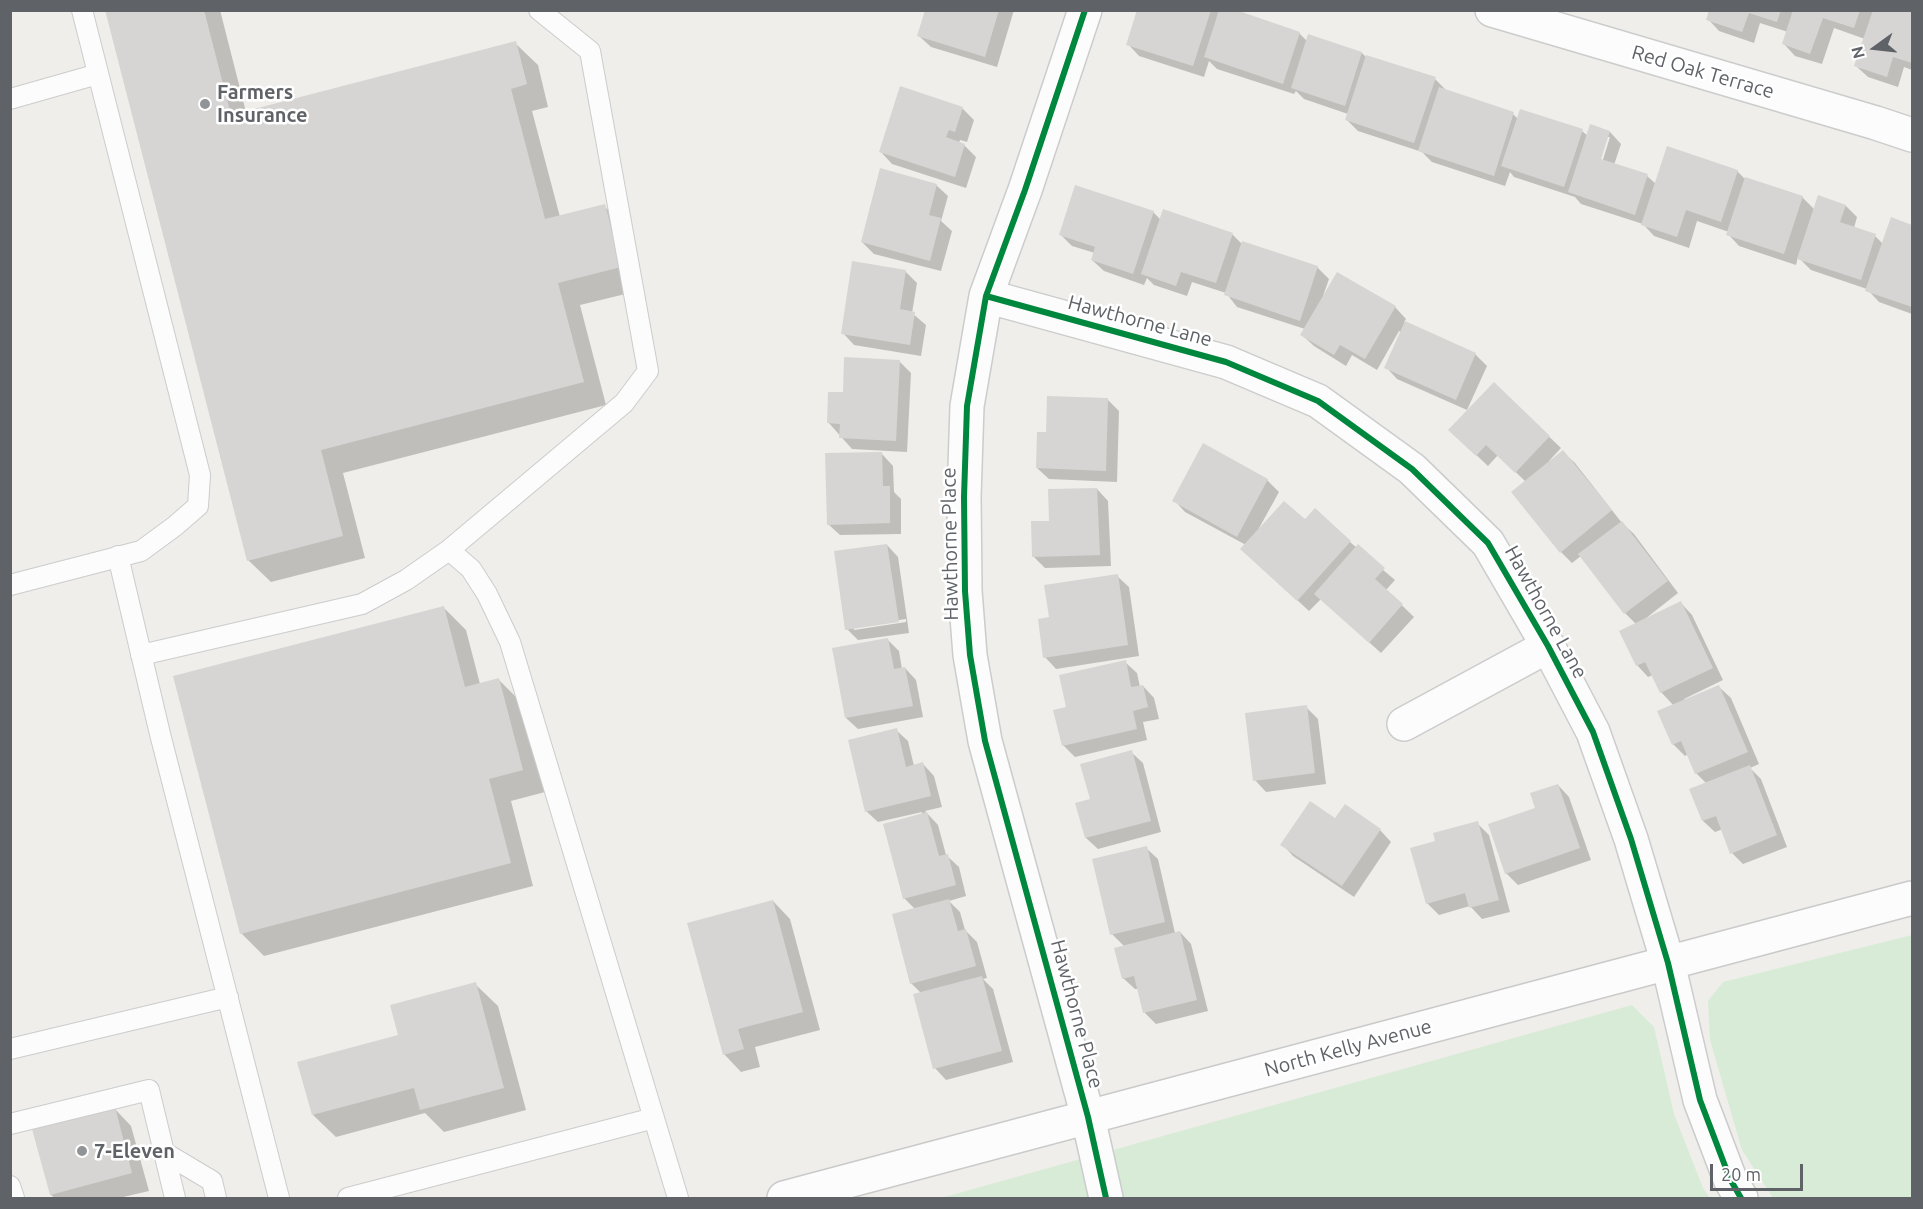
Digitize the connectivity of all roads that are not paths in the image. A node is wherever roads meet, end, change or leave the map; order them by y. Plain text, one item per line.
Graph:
1 (82, 10) edge
2 (539, 10) edge
3 (1085, 10) edge
4 (1492, 10) edge
5 (98, 74) junction
6 (10, 99) edge
7 (1912, 135) edge
8 (986, 296) junction
9 (449, 550) junction
10 (118, 556) junction
11 (10, 585) edge
12 (1548, 646) junction
13 (141, 655) junction
14 (1404, 724) dead end
15 (1912, 898) edge
16 (1668, 963) junction
17 (228, 997) junction
18 (10, 1049) edge
19 (1088, 1116) junction
20 (654, 1118) junction
21 (10, 1124) edge
22 (165, 1153) junction
23 (10, 1186) edge
24 (14, 1198) edge
25 (176, 1198) edge
26 (216, 1198) edge
27 (279, 1198) edge
28 (348, 1198) edge
29 (678, 1198) edge
30 (784, 1198) edge
31 (1107, 1198) edge
32 (1741, 1198) edge

1 - 5 lane
2 - 9 lane
3 - 8 street, Hawthorne Place
4 - 7 street, Red Oak Terrace
5 - 6 lane
5 - 10 lane
8 - 12 street, Hawthorne Lane
8 - 19 street, Hawthorne Place
9 - 13 lane
9 - 20 lane
10 - 11 lane
10 - 13 lane
12 - 14 street
12 - 16 street, Hawthorne Lane
13 - 17 lane
15 - 16 street, North Kelly Avenue
16 - 19 street, North Kelly Avenue
16 - 32 street, Hawthorne Lane
17 - 18 lane
17 - 27 lane
19 - 30 street, North Kelly Avenue
19 - 31 street, Hawthorne Place
20 - 28 lane
20 - 29 lane
21 - 22 lane
22 - 25 lane
22 - 26 lane
23 - 24 lane

